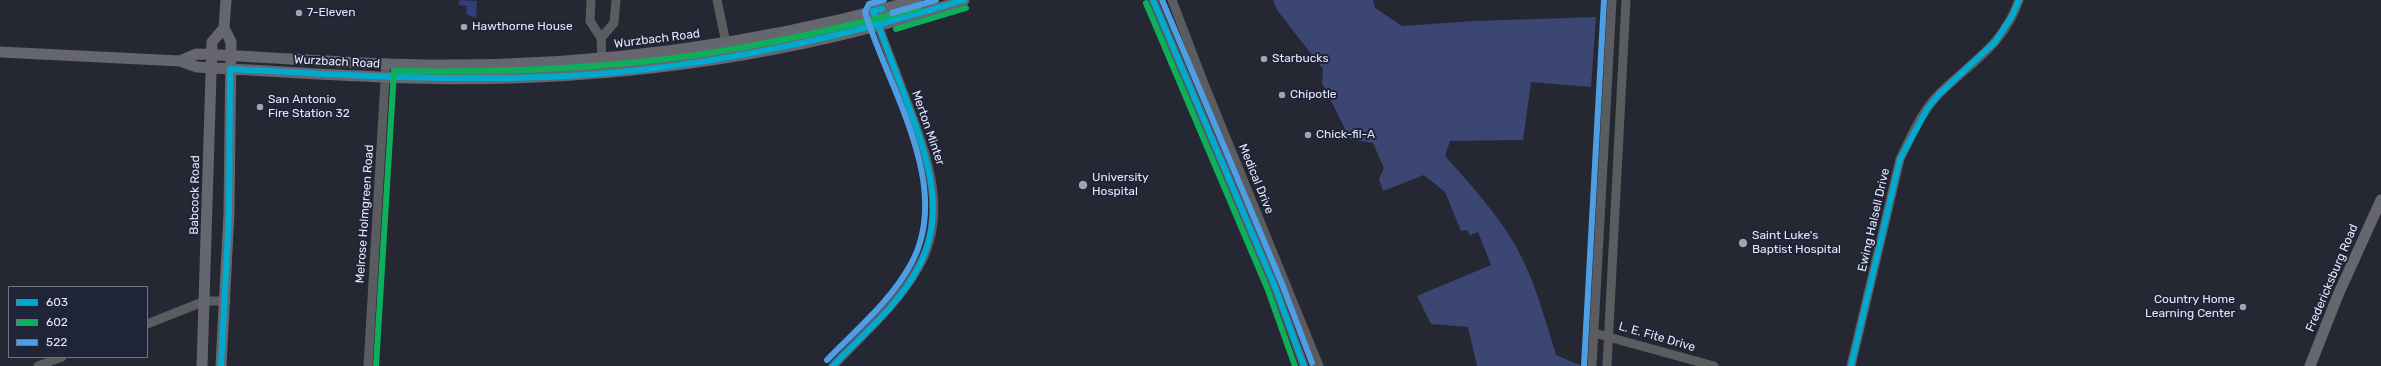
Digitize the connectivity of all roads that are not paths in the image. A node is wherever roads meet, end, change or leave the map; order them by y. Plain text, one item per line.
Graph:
1 (226, 0) edge
2 (591, 0) edge
3 (616, 0) edge
4 (717, 0) edge
5 (917, 0) edge
6 (964, 0) edge
7 (1153, 0) edge
8 (1172, 0) edge
9 (1612, 0) edge
10 (1626, 0) edge
11 (2019, 0) edge
12 (873, 12) junction
13 (878, 25) junction
14 (224, 28) junction
15 (601, 38) junction
16 (726, 43) junction
17 (0, 52) edge
18 (211, 55) junction
19 (230, 57) junction
20 (729, 57) junction
21 (602, 58) junction
22 (180, 61) junction
23 (386, 63) junction
24 (211, 68) junction
25 (230, 69) junction
26 (385, 78) junction
27 (2381, 200) edge
28 (205, 301) junction
29 (226, 301) junction
30 (148, 324) edge
31 (1594, 333) junction
32 (1608, 336) junction
33 (59, 358) edge
34 (38, 366) edge
35 (202, 366) edge
36 (221, 366) edge
37 (368, 366) edge
38 (832, 366) edge
39 (1304, 366) edge
40 (1319, 366) edge
41 (1592, 366) edge
42 (1606, 366) edge
43 (1714, 366) edge
44 (1851, 366) edge
45 (2310, 366) edge

1 - 14 main road
2 - 15 street
3 - 15 street
4 - 16 street
5 - 12 main road, Wurzbach Road
6 - 13 main road, Wurzbach Road
7 - 39 street, Medical Drive
8 - 40 street, Medical Drive
9 - 31 street
10 - 32 street
11 - 44 street, Ewing Halsell Drive
12 - 13 street, Merton Minter
12 - 16 main road, Wurzbach Road
13 - 20 main road, Wurzbach Road
13 - 38 street, Merton Minter
14 - 18 main road, Babcock Road
14 - 19 main road
15 - 21 street
16 - 20 street
16 - 21 main road, Wurzbach Road
17 - 22 main road, Wurzbach Road
18 - 19 main road, Wurzbach Road
18 - 22 main road, Wurzbach Road
18 - 24 main road, Babcock Road
19 - 23 main road, Wurzbach Road
19 - 25 main road
20 - 26 main road, Wurzbach Road
21 - 23 main road, Wurzbach Road
22 - 24 main road, Wurzbach Road
23 - 26 street, Melrose Holmgreen Road
24 - 25 main road, Wurzbach Road
24 - 28 main road, Babcock Road
25 - 26 main road, Wurzbach Road
25 - 29 main road
26 - 37 street, Melrose Holmgreen Road
27 - 45 main road, Fredericksburg Road
28 - 29 street
28 - 30 street
28 - 35 main road, Babcock Road
29 - 36 main road
31 - 32 street, L. E. Fite Drive
31 - 41 street
32 - 42 street
32 - 43 street, L. E. Fite Drive
33 - 34 street

